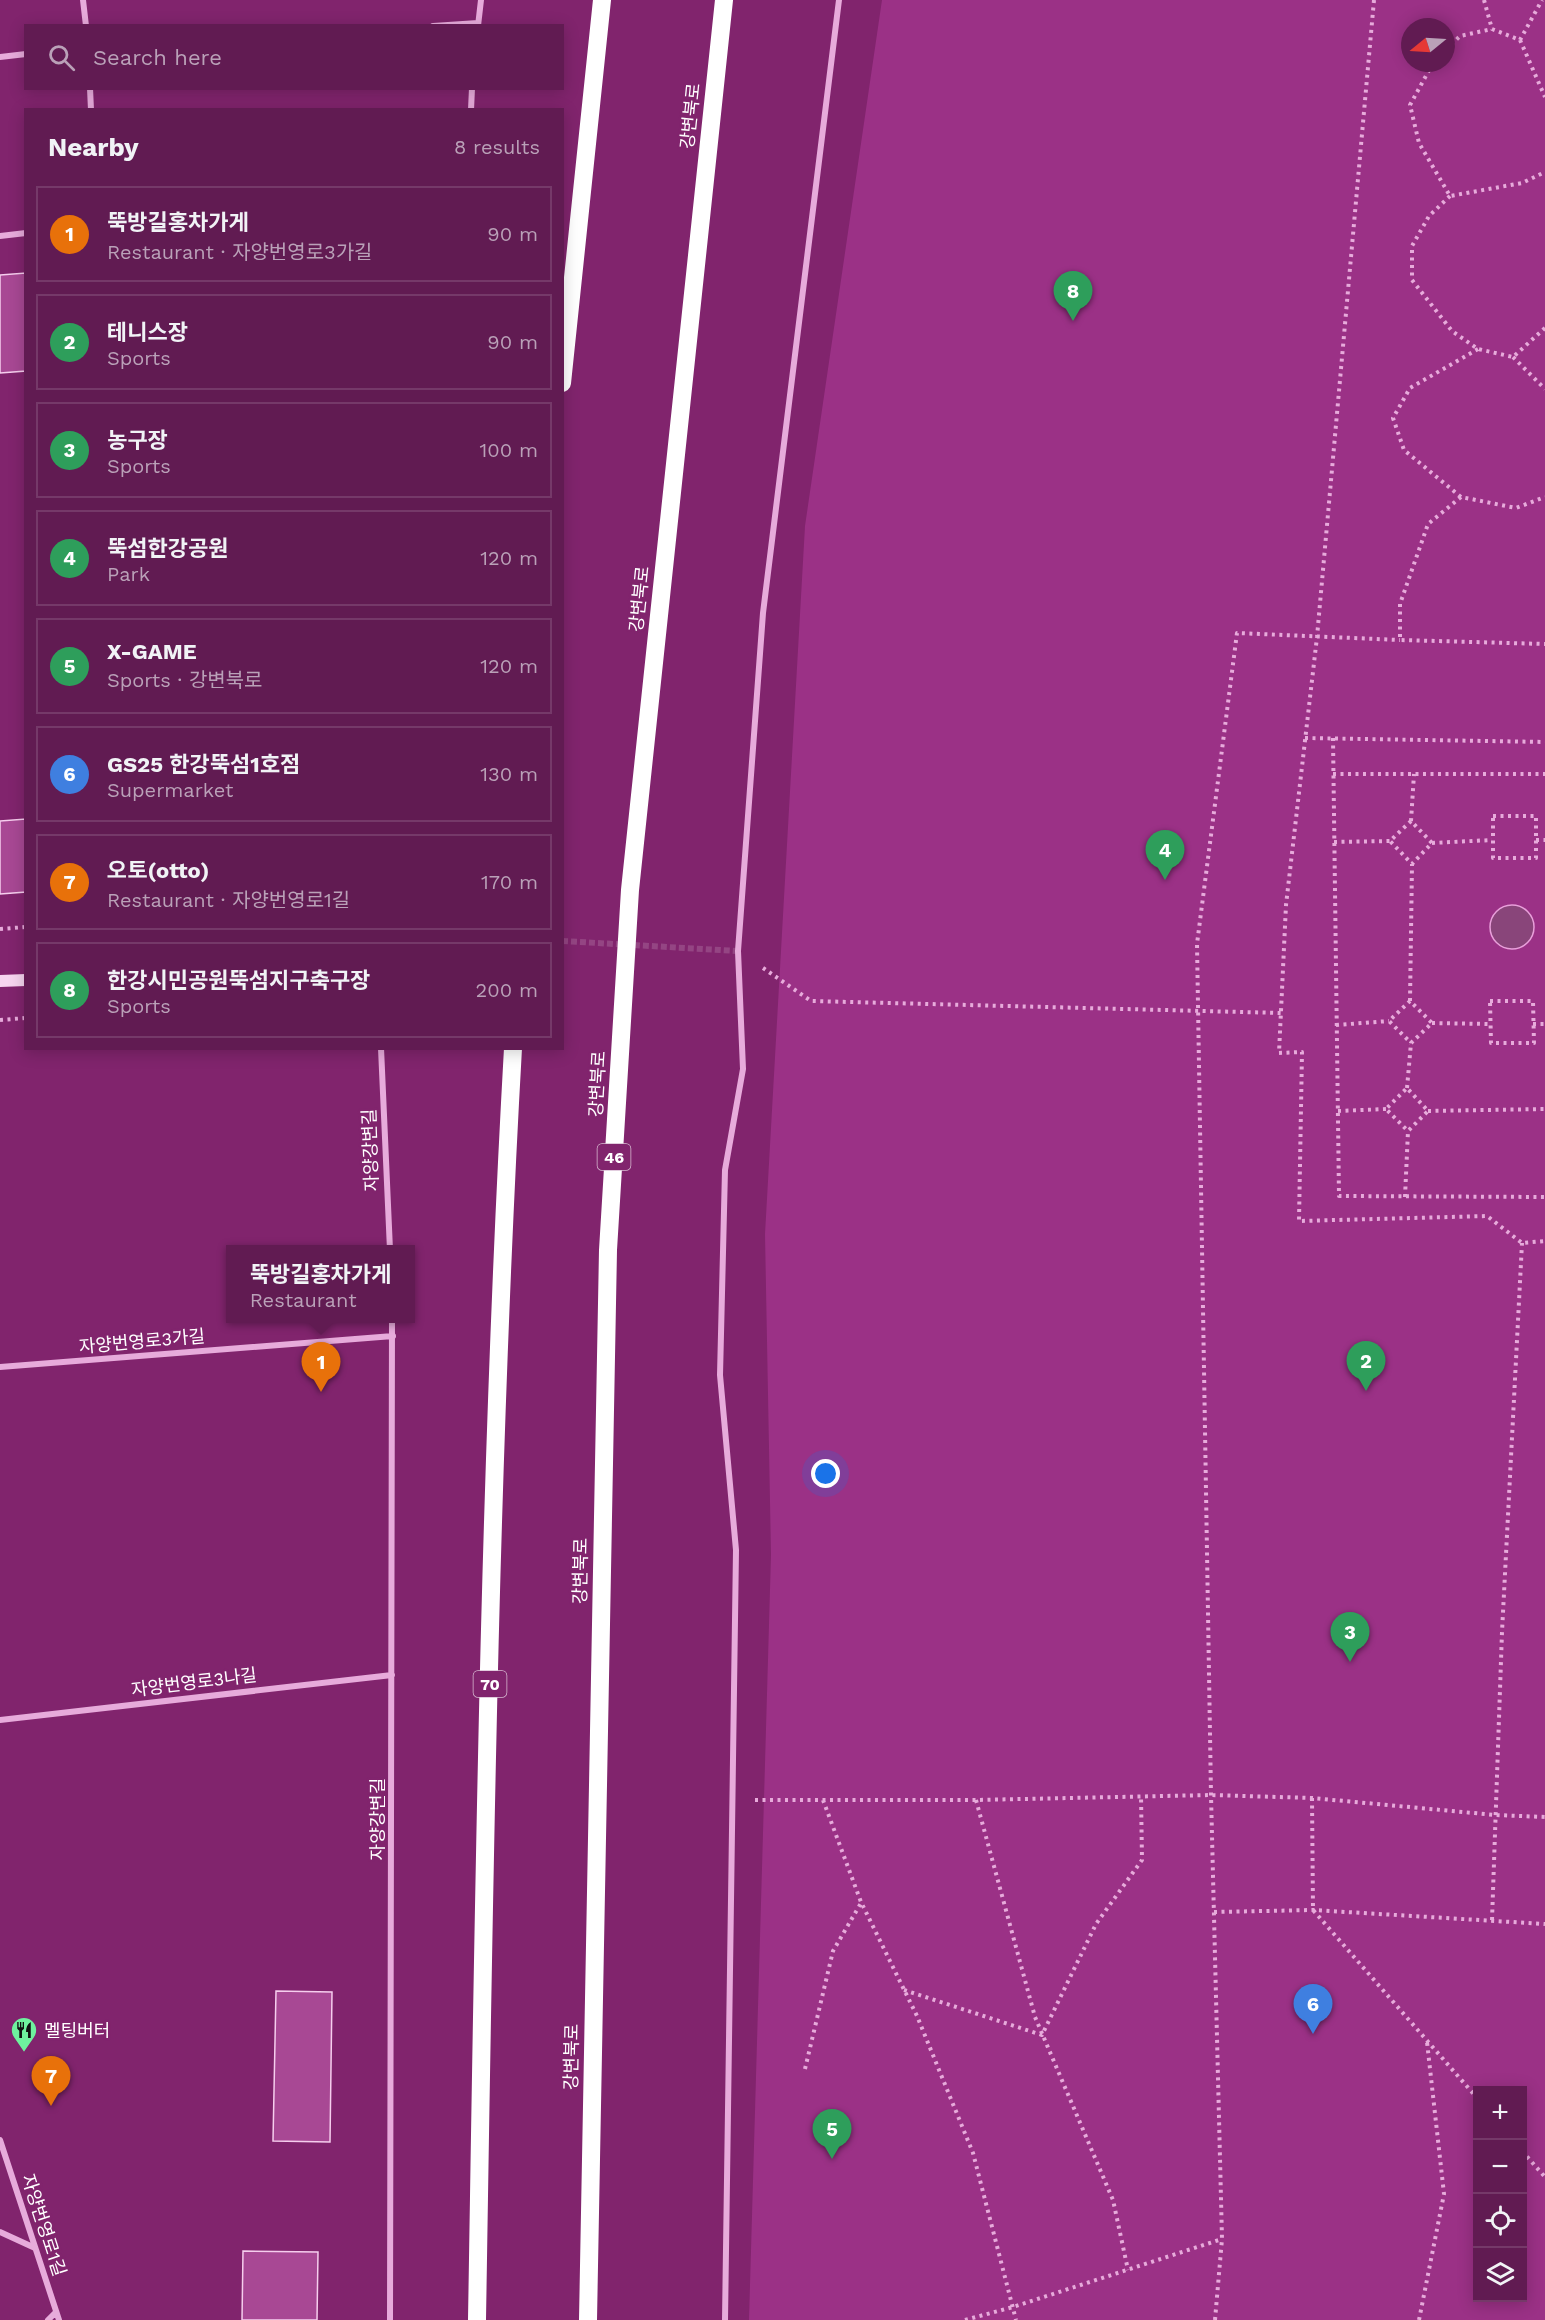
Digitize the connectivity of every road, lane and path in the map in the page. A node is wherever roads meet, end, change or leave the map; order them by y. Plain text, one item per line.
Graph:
1 (83, 0) edge
2 (481, 0) edge
3 (602, 0) edge
4 (724, 0) edge
5 (840, 0) edge
6 (1374, 0) edge
7 (1484, 0) edge
8 (1542, 0) edge
9 (86, 24) edge
10 (478, 24) edge
11 (1492, 29) junction
12 (1520, 40) junction
13 (1455, 41) edge
14 (24, 54) edge
15 (0, 57) edge
16 (1428, 72) edge
17 (90, 90) edge
18 (472, 90) edge
19 (1545, 97) edge
20 (91, 108) edge
21 (471, 108) edge
22 (1545, 172) edge
23 (1450, 196) junction
24 (24, 233) edge
25 (0, 236) edge
26 (1545, 328) edge
27 (1479, 349) junction
28 (1513, 357) junction
29 (564, 364) edge
30 (1545, 389) edge
31 (1461, 497) junction
32 (1545, 499) edge
33 (1317, 637) junction
34 (1400, 640) junction
35 (1545, 644) edge
36 (1305, 738) junction
37 (1333, 738) junction
38 (1545, 742) edge
39 (1333, 774) junction
40 (1414, 774) junction
41 (1545, 774) edge
42 (1411, 821) junction
43 (1492, 840) junction
44 (1536, 840) junction
45 (1545, 840) edge
46 (1390, 841) junction
47 (1334, 842) junction
48 (1432, 843) junction
49 (1412, 864) junction
50 (24, 927) edge
51 (0, 929) edge
52 (738, 951) junction
53 (24, 980) edge
54 (0, 981) edge
55 (1410, 1001) junction
56 (1197, 1009) junction
57 (1281, 1013) junction
58 (24, 1018) edge
59 (0, 1020) edge
60 (1389, 1021) junction
61 (1432, 1023) junction
62 (1490, 1024) junction
63 (1533, 1024) junction
64 (1545, 1024) edge
65 (1336, 1025) junction
66 (1411, 1043) junction
67 (381, 1050) edge
68 (513, 1050) edge
69 (1407, 1088) junction
70 (1386, 1109) junction
71 (1545, 1109) edge
72 (1338, 1111) junction
73 (1428, 1111) junction
74 (1408, 1131) junction
75 (1405, 1197) junction
76 (1545, 1197) edge
77 (1545, 1241) edge
78 (1522, 1243) junction
79 (390, 1245) edge
80 (392, 1323) edge
81 (393, 1336) junction
82 (0, 1367) edge
83 (392, 1675) junction
84 (0, 1720) edge
85 (1141, 1795) junction
86 (1211, 1795) junction
87 (1312, 1797) junction
88 (733, 1800) junction
89 (823, 1800) junction
90 (976, 1800) junction
91 (1494, 1815) junction
92 (1545, 1817) edge
93 (861, 1902) junction
94 (1312, 1910) junction
95 (1214, 1912) junction
96 (1492, 1920) junction
97 (1545, 1924) edge
98 (903, 1990) junction
99 (1042, 2035) junction
100 (1427, 2041) junction
101 (805, 2070) dead end
102 (1473, 2093) edge
103 (0, 2140) edge
104 (1527, 2157) edge
105 (1545, 2177) edge
106 (0, 2232) edge
107 (1222, 2239) junction
108 (35, 2248) junction
109 (589, 2263) junction
110 (1128, 2270) junction
111 (1013, 2307) junction
112 (56, 2312) junction
113 (48, 2320) edge
114 (59, 2320) edge
115 (390, 2320) edge
116 (477, 2320) edge
117 (588, 2320) edge
118 (595, 2320) edge
119 (725, 2320) edge
120 (964, 2320) edge
121 (1016, 2320) edge
122 (1215, 2320) edge
123 (1419, 2320) edge

1 - 9 street
2 - 10 street
3 - 29 highway
4 - 109 highway, 강변북로 / 46
5 - 52 street
6 - 33 path
7 - 11 path
8 - 12 path
11 - 12 path
11 - 13 path
12 - 19 path
14 - 15 street
16 - 23 path
17 - 20 street
18 - 21 street
22 - 23 path
23 - 27 path
24 - 25 street
26 - 28 path
27 - 28 path
27 - 31 path
28 - 30 path
31 - 32 path
31 - 34 path
33 - 34 path
33 - 36 path
33 - 56 path
34 - 35 path
36 - 37 path
36 - 57 path
37 - 38 path
37 - 39 path
39 - 40 path
39 - 47 path
40 - 41 path
40 - 42 path
42 - 46 path
42 - 48 path
43 - 44 path
43 - 44 path
43 - 48 path
44 - 45 path
46 - 47 path
46 - 49 path
47 - 65 path
48 - 49 path
49 - 55 path
50 - 51 path
52 - 56 path
52 - 88 street
53 - 54 street
55 - 60 path
55 - 61 path
56 - 57 path
56 - 86 path
57 - 78 path
58 - 59 path
60 - 65 path
60 - 66 path
61 - 62 path
61 - 66 path
62 - 63 path
62 - 63 path
63 - 64 path
65 - 72 path
66 - 69 path
67 - 79 street, 자양강변길
68 - 116 highway, 70
69 - 70 path
69 - 73 path
70 - 72 path
70 - 74 path
71 - 73 path
72 - 75 path
73 - 74 path
74 - 75 path
75 - 76 path
77 - 78 path
78 - 91 path
80 - 81 street, 자양강변길
81 - 82 street, 자양번영로3가길
81 - 83 street, 자양강변길
83 - 84 street, 자양번영로3나길
83 - 115 street, 자양강변길
85 - 86 path
85 - 90 path
85 - 99 path
86 - 87 path
86 - 95 path
87 - 91 path
87 - 94 path
88 - 89 path
88 - 119 street
89 - 90 path
89 - 93 path
90 - 99 path
91 - 92 path
91 - 96 path
93 - 98 path
93 - 101 path
94 - 95 path
94 - 96 path
94 - 100 path
95 - 107 path
96 - 97 path
98 - 99 path
98 - 111 path
99 - 110 path
100 - 102 path
100 - 123 path
103 - 108 street, 자양번영로1길
104 - 105 path
106 - 108 street
107 - 110 path
107 - 122 path
108 - 112 street, 자양번영로1길
109 - 117 highway, 강변북로 / 46
109 - 118 highway
110 - 111 path
111 - 120 path
111 - 121 path
112 - 113 street
112 - 114 street, 자양번영로1길

